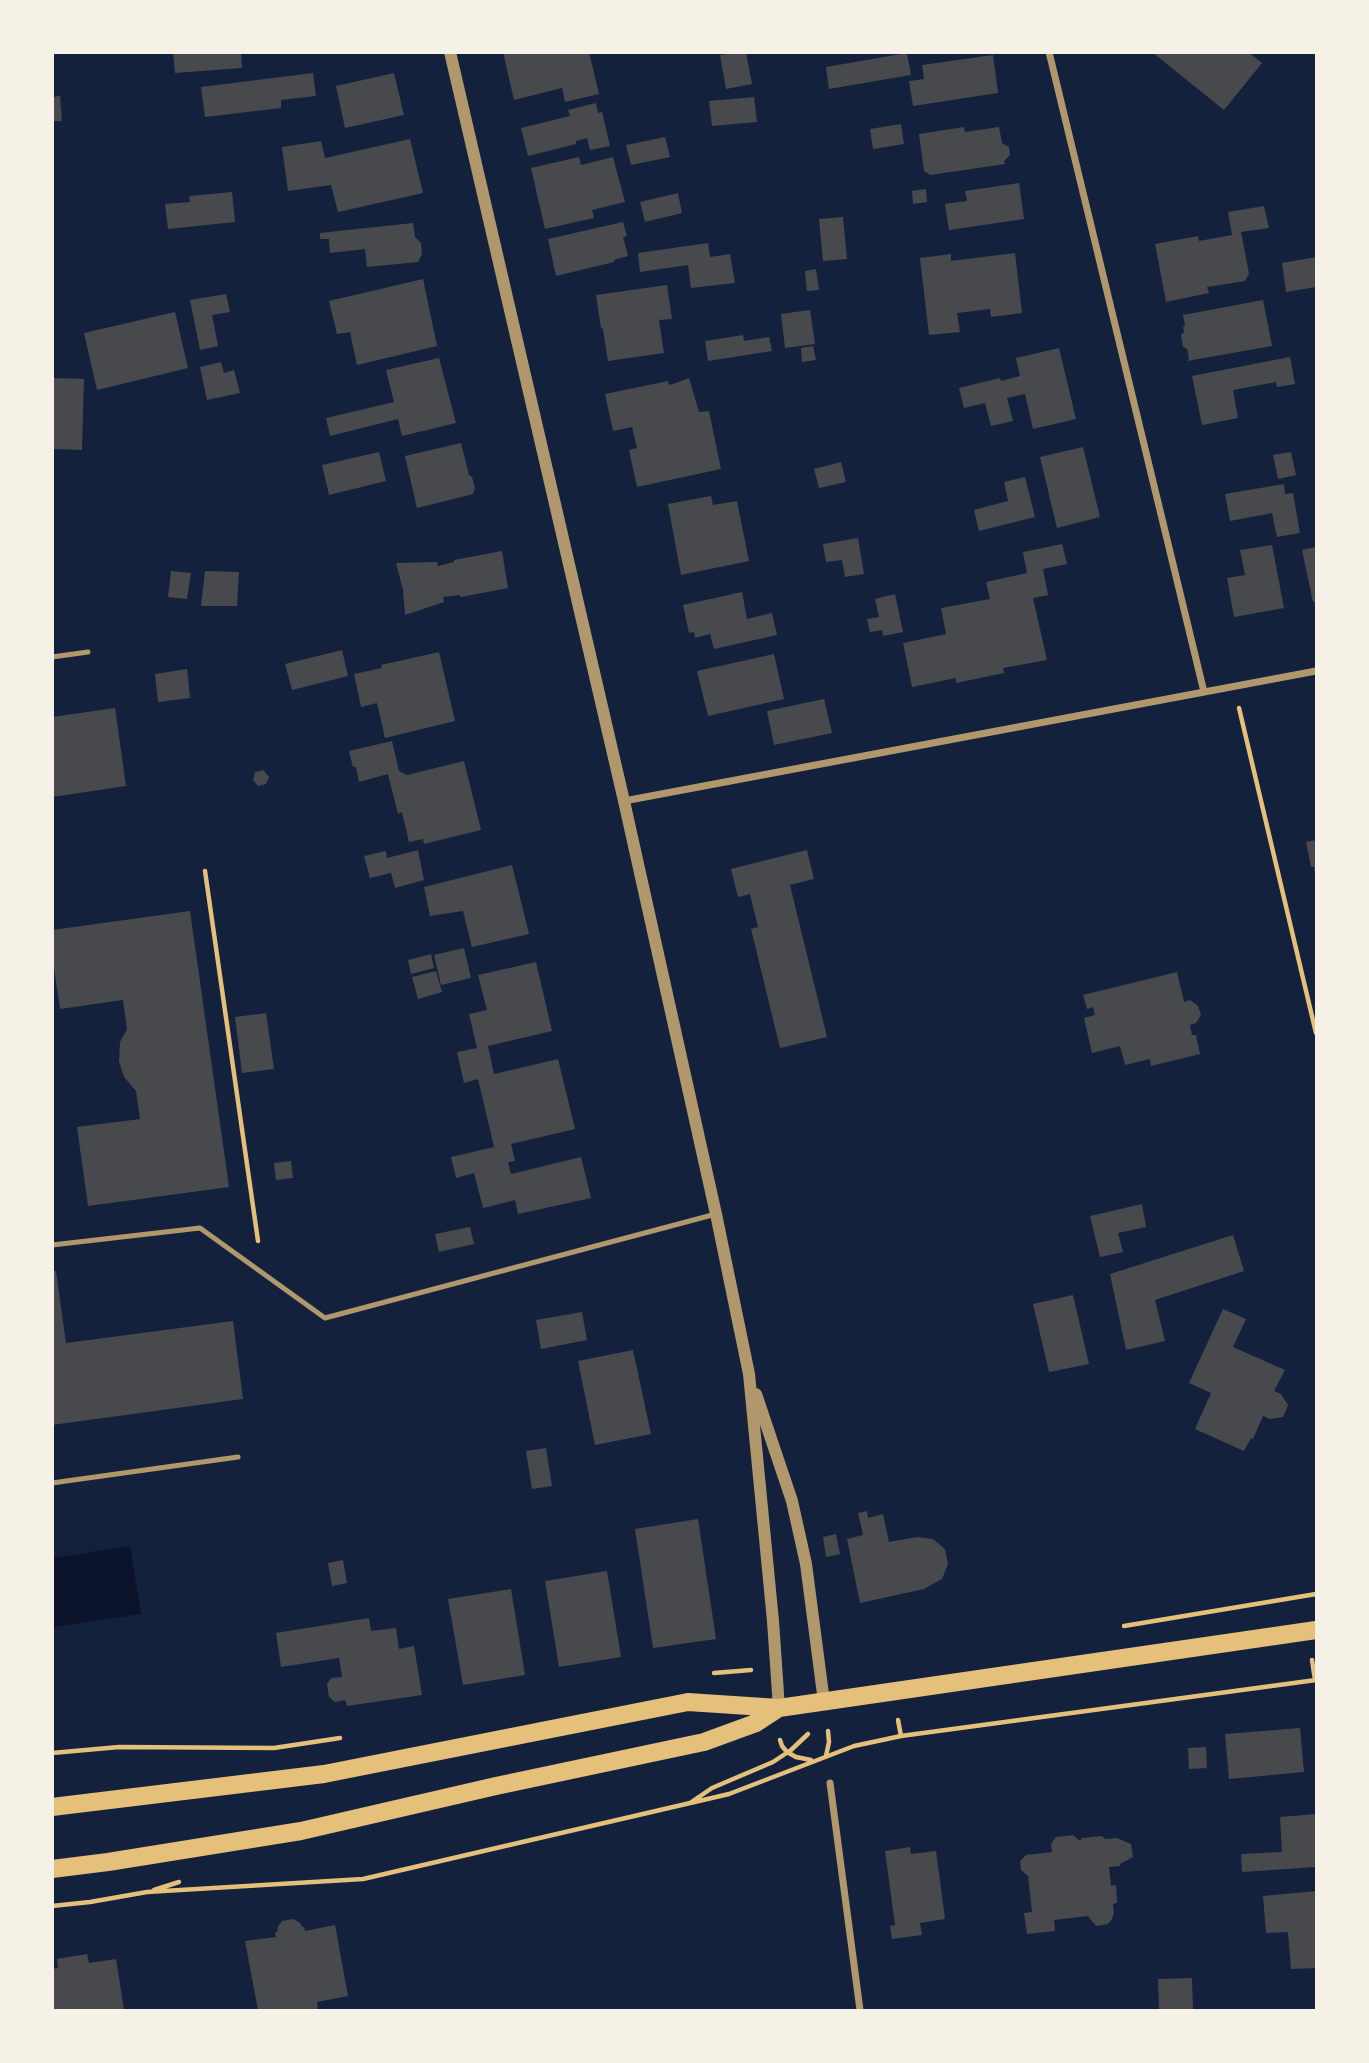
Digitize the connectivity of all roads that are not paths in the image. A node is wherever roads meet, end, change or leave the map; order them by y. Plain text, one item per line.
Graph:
1 (450, 52) edge
2 (1049, 52) edge
3 (88, 652) dead end
4 (52, 657) edge
5 (1317, 671) edge
6 (1204, 692) junction
7 (624, 801) junction
8 (716, 1214) junction
9 (52, 1245) edge
10 (749, 1374) junction
11 (238, 1458) dead end
12 (52, 1483) edge
13 (1317, 1630) edge
14 (824, 1702) junction
15 (779, 1708) junction
16 (830, 1783) dead end
17 (52, 1807) edge
18 (52, 1869) edge
19 (860, 2011) edge

1 - 7 street
2 - 6 street
3 - 4 lane
5 - 6 street
6 - 7 street
7 - 8 street
8 - 9 lane
8 - 10 street
10 - 14 street
10 - 15 street
11 - 12 lane
13 - 14 main road
14 - 15 main road
15 - 17 main road
15 - 18 main road
16 - 19 street

